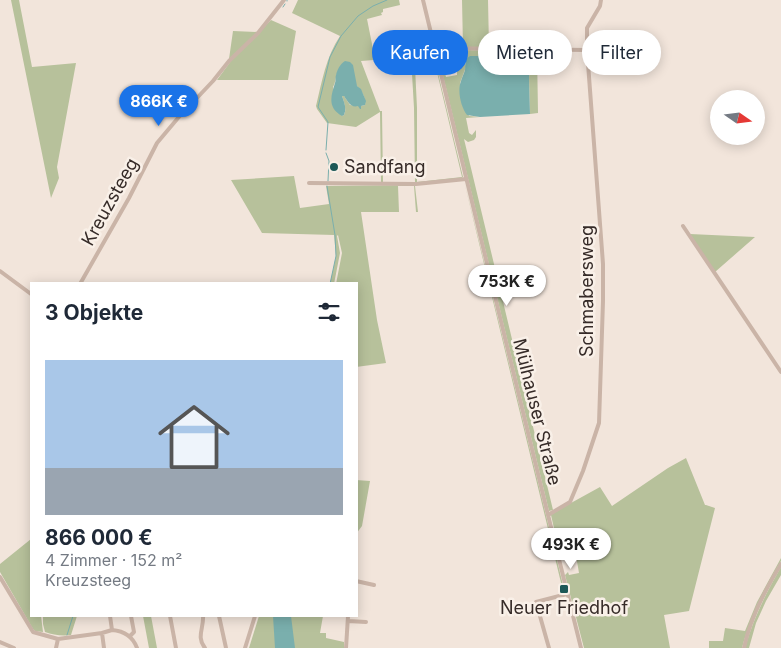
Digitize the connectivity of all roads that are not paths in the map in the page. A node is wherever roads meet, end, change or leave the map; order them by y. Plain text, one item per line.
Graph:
1 (284, 0) edge
2 (422, 0) edge
3 (601, 0) edge
4 (430, 30) edge
5 (587, 30) edge
6 (468, 48) edge
7 (582, 50) edge
8 (441, 75) edge
9 (589, 75) edge
10 (466, 179) junction
11 (309, 183) dead end
12 (683, 226) dead end
13 (0, 271) edge
14 (81, 282) edge
15 (30, 293) edge
16 (781, 372) edge
17 (548, 515) junction
18 (781, 564) edge
19 (0, 577) edge
20 (358, 582) edge
21 (374, 584) dead end
22 (567, 594) junction
23 (110, 617) edge
24 (131, 617) edge
25 (170, 617) edge
26 (203, 617) edge
27 (220, 617) edge
28 (255, 617) edge
29 (348, 618) edge
30 (366, 622) dead end
31 (112, 630) junction
32 (102, 633) junction
33 (130, 636) junction
34 (58, 639) junction
35 (0, 643) edge
36 (14, 648) edge
37 (56, 648) edge
38 (104, 648) edge
39 (138, 648) edge
40 (176, 648) edge
41 (205, 648) edge
42 (226, 648) edge
43 (245, 648) edge
44 (346, 648) edge
45 (549, 648) edge
46 (581, 648) edge
47 (744, 648) edge

1 - 14 street, Kreuzsteeg
2 - 4 street, Mülhauser Straße
3 - 5 street, Schmabersweg
6 - 7 street
8 - 10 street, Mülhauser Straße
9 - 17 street, Schmabersweg
10 - 11 street
10 - 17 street, Mülhauser Straße
12 - 16 street
13 - 15 street
17 - 22 street, Mülhauser Straße
18 - 47 street
19 - 34 street
20 - 21 street
22 - 45 street
22 - 46 street, Mülhauser Straße
23 - 31 street
24 - 33 street
25 - 40 street
26 - 41 street
27 - 42 street
28 - 43 street
29 - 30 street
29 - 44 street
31 - 32 street
31 - 33 street
32 - 34 street
32 - 38 street
33 - 39 street
34 - 37 street
35 - 36 street

